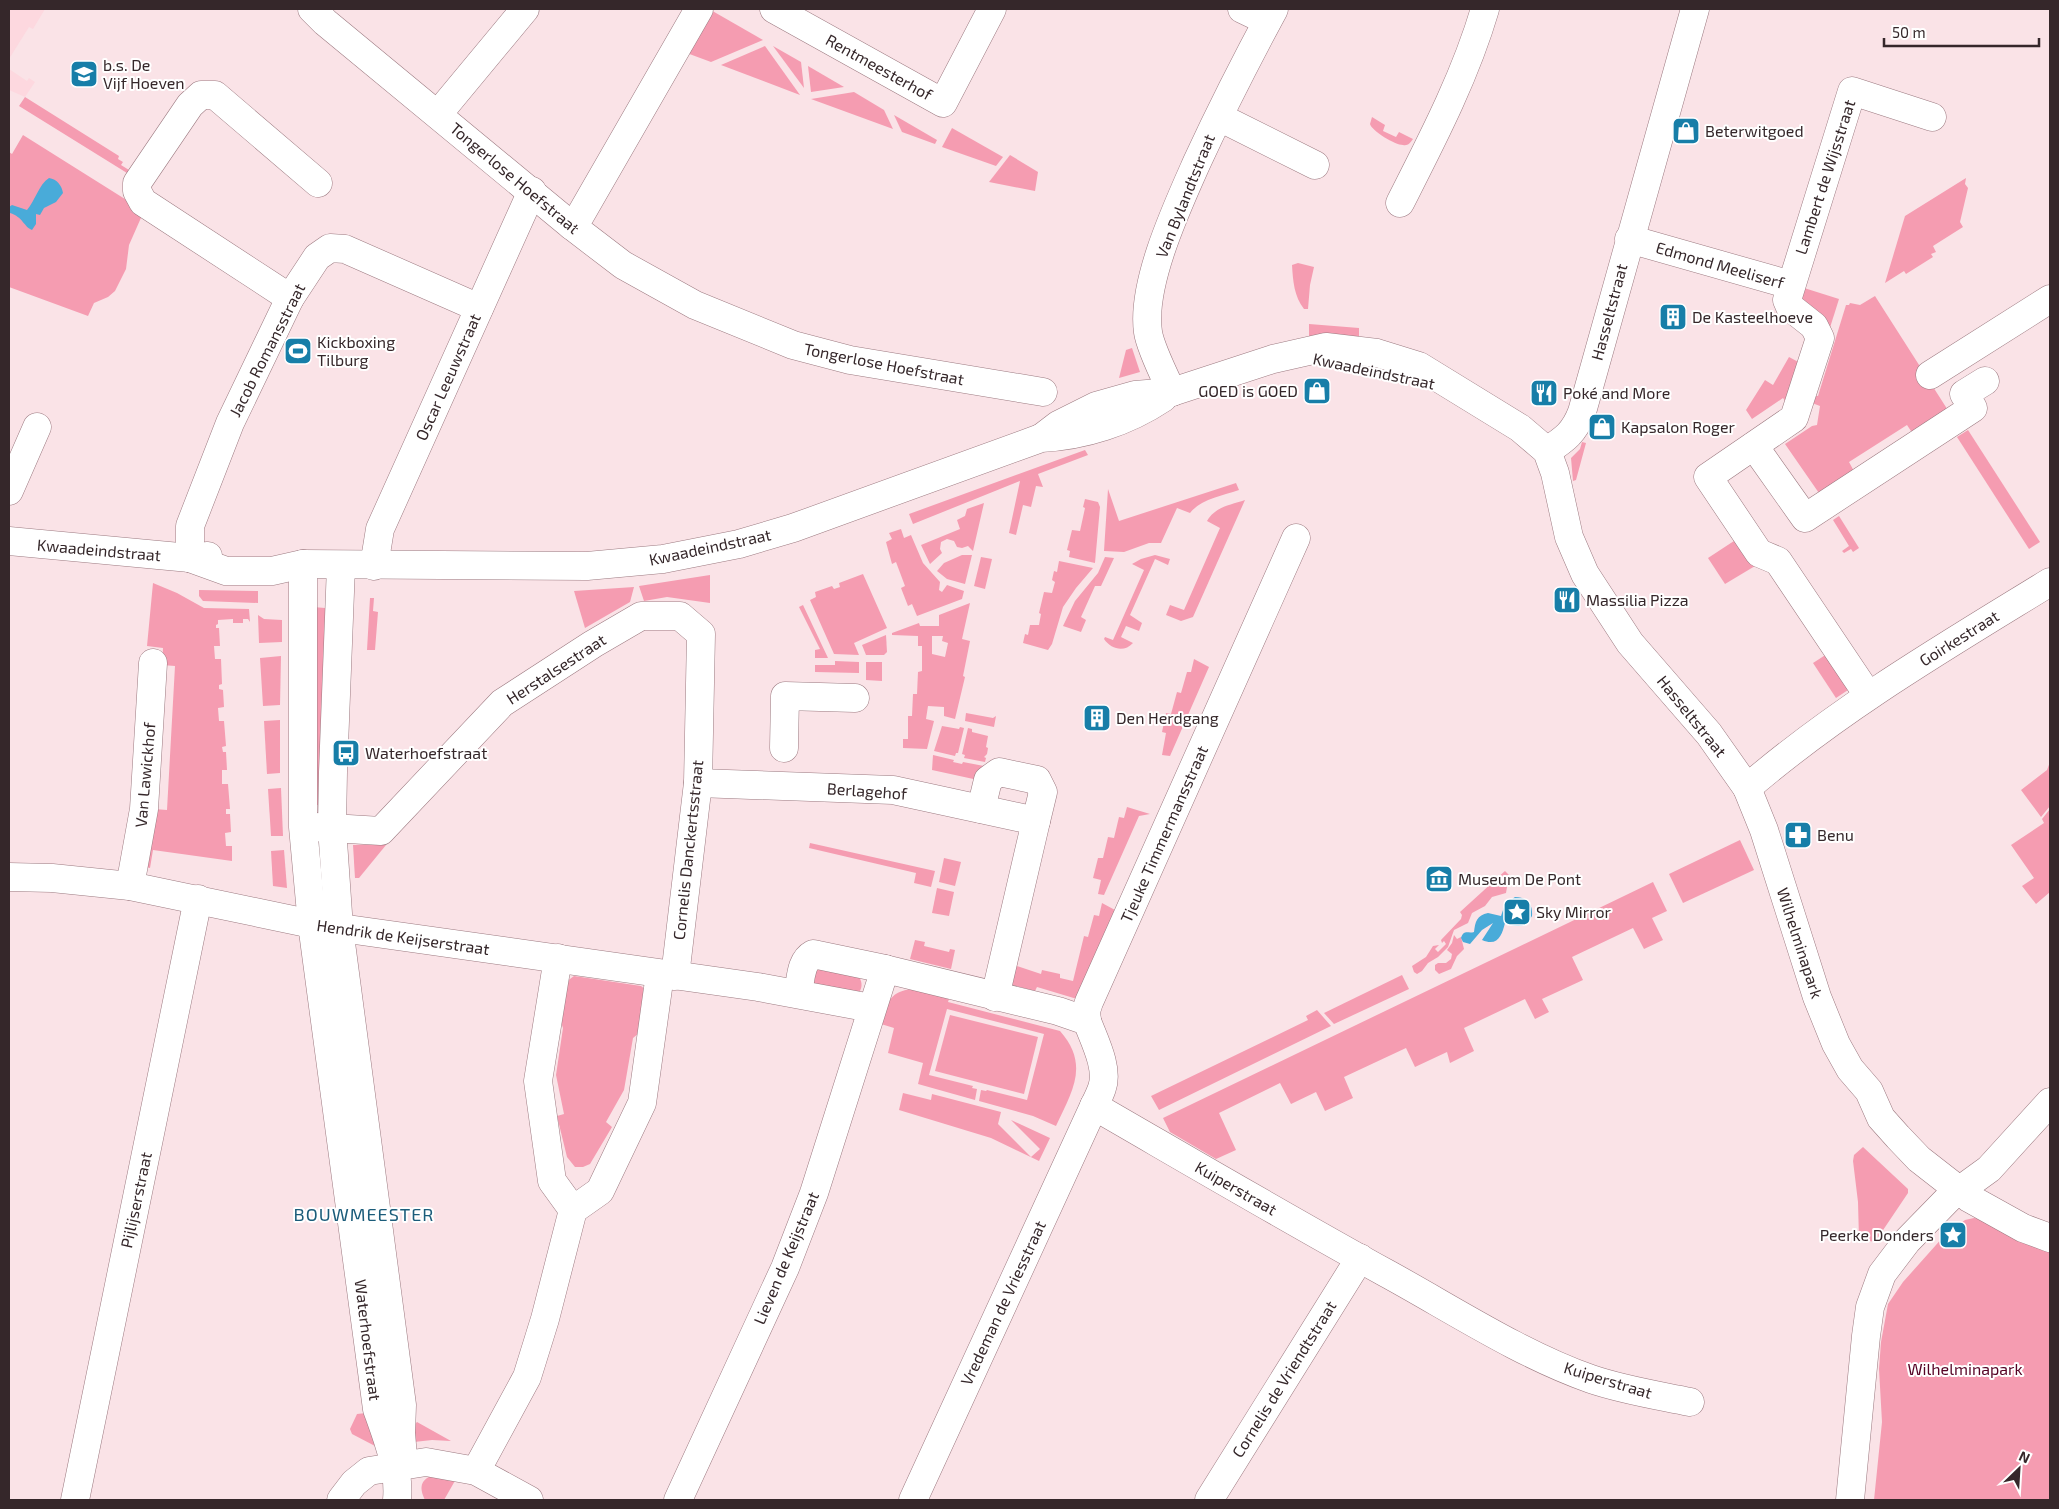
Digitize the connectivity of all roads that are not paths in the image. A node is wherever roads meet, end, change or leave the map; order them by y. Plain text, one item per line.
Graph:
1 (525, 9) edge
2 (699, 9) edge
3 (774, 9) edge
4 (992, 9) edge
5 (1242, 9) edge
6 (1484, 9) edge
7 (1695, 9) edge
8 (325, 13) edge
9 (1270, 15) edge
10 (438, 114) junction
11 (1219, 116) junction
12 (1932, 117) dead end
13 (1315, 165) dead end
14 (318, 183) dead end
15 (532, 192) junction
16 (1400, 203) dead end
17 (572, 226) junction
18 (1630, 239) junction
19 (1791, 285) junction
20 (290, 298) junction
21 (2050, 299) edge
22 (479, 308) junction
23 (1930, 375) dead end
24 (1985, 381) dead end
25 (1043, 392) dead end
26 (1172, 392) junction
27 (37, 427) dead end
28 (1754, 446) junction
29 (1547, 451) junction
30 (9, 491) edge
31 (1296, 538) dead end
32 (9, 541) edge
33 (190, 558) junction
34 (303, 564) junction
35 (342, 566) junction
36 (374, 566) junction
37 (2050, 582) edge
38 (701, 634) joint
39 (153, 662) dead end
40 (1868, 695) junction
41 (855, 698) dead end
42 (698, 783) junction
43 (782, 786) junction
44 (1747, 788) junction
45 (981, 809) junction
46 (1036, 821) junction
47 (303, 827) junction
48 (332, 827) junction
49 (9, 877) edge
50 (130, 886) junction
51 (198, 899) junction
52 (312, 924) junction
53 (339, 928) junction
54 (558, 958) junction
55 (884, 969) junction
56 (668, 975) junction
57 (798, 993) junction
58 (995, 996) junction
59 (871, 1008) junction
60 (1087, 1021) junction
61 (2050, 1102) edge
62 (1094, 1106) junction
63 (1966, 1187) junction
64 (363, 1209) junction
65 (573, 1210) junction
66 (2050, 1236) edge
67 (1360, 1258) junction
68 (1690, 1402) dead end
69 (399, 1466) junction
70 (476, 1471) junction
71 (75, 1500) edge
72 (341, 1500) edge
73 (396, 1500) edge
74 (412, 1500) edge
75 (529, 1500) edge
76 (678, 1500) edge
77 (913, 1500) edge
78 (1209, 1500) edge
79 (1850, 1500) edge

1 - 10 street, Tongerlose Hoefstraat
2 - 17 street
3 - 4 street, Rentmeesterhof
5 - 9 street
6 - 16 street
7 - 18 street, Hasseltstraat
8 - 10 street, Tongerlose Hoefstraat
9 - 11 street, Van Bylandtstraat
10 - 15 street, Tongerlose Hoefstraat
11 - 13 street
11 - 26 street, Van Bylandtstraat
12 - 19 street, Lambert de Wijsstraat
14 - 20 street
15 - 17 street, Tongerlose Hoefstraat
15 - 22 street, Oscar Leeuwstraat
17 - 25 street, Tongerlose Hoefstraat
18 - 19 street, Edmond Meeliserf
18 - 29 street, Hasseltstraat
19 - 28 street, Edmond Meeliserf
20 - 22 street, Jacob Romansstraat
20 - 33 street, Jacob Romansstraat
21 - 23 street
22 - 36 street, Oscar Leeuwstraat
24 - 28 street
26 - 29 street, Kwaadeindstraat
26 - 36 street, Kwaadeindstraat
27 - 30 street
28 - 40 street, Edmond Meeliserf
29 - 44 street, Hasseltstraat
31 - 60 street, Tjeuke Timmermansstraat
32 - 33 street, Kwaadeindstraat
33 - 34 street, Kwaadeindstraat
34 - 35 street, Kwaadeindstraat
34 - 47 street, Waterhoefstraat
35 - 36 street, Kwaadeindstraat
35 - 48 street, Waterhoefstraat
37 - 40 street, Goirkestraat
38 - 42 street, Cornelis Danckertsstraat
38 - 48 street, Herstalsestraat
39 - 50 street, Van Lawickhof
40 - 44 street, Goirkestraat
41 - 43 street
42 - 43 street, Berlagehof
42 - 56 street, Cornelis Danckertsstraat
43 - 45 street, Berlagehof
44 - 63 street, Wilhelminapark
45 - 46 street, Berlagehof
45 - 46 street
46 - 58 street
47 - 48 street, Herstalsestraat
47 - 52 street, Waterhoefstraat
48 - 53 street, Waterhoefstraat
49 - 50 street, Hendrik de Keijserstraat
50 - 51 street, Hendrik de Keijserstraat
51 - 52 street, Hendrik de Keijserstraat
51 - 71 street, Pijlijserstraat
52 - 53 street, Hendrik de Keijserstraat
52 - 64 street, Waterhoefstraat
53 - 54 street, Hendrik de Keijserstraat
53 - 64 street, Waterhoefstraat
54 - 56 street, Hendrik de Keijserstraat
54 - 65 street
55 - 57 street
55 - 58 street
55 - 59 street
56 - 57 street, Hendrik de Keijserstraat
56 - 65 street, Cornelis Danckertsstraat
57 - 59 street, Hendrik de Keijserstraat
58 - 60 street
59 - 76 street, Lieven de Keijstraat
60 - 62 street
61 - 63 street
62 - 67 street, Kuiperstraat
62 - 77 street, Vredeman de Vriesstraat
63 - 66 street, Wilhelminapark
63 - 79 street
64 - 69 street, Waterhoefstraat
65 - 70 street
67 - 68 street, Kuiperstraat
67 - 78 street, Cornelis de Vriendtstraat
69 - 70 street
69 - 72 street
69 - 73 street
69 - 74 street
70 - 75 street

